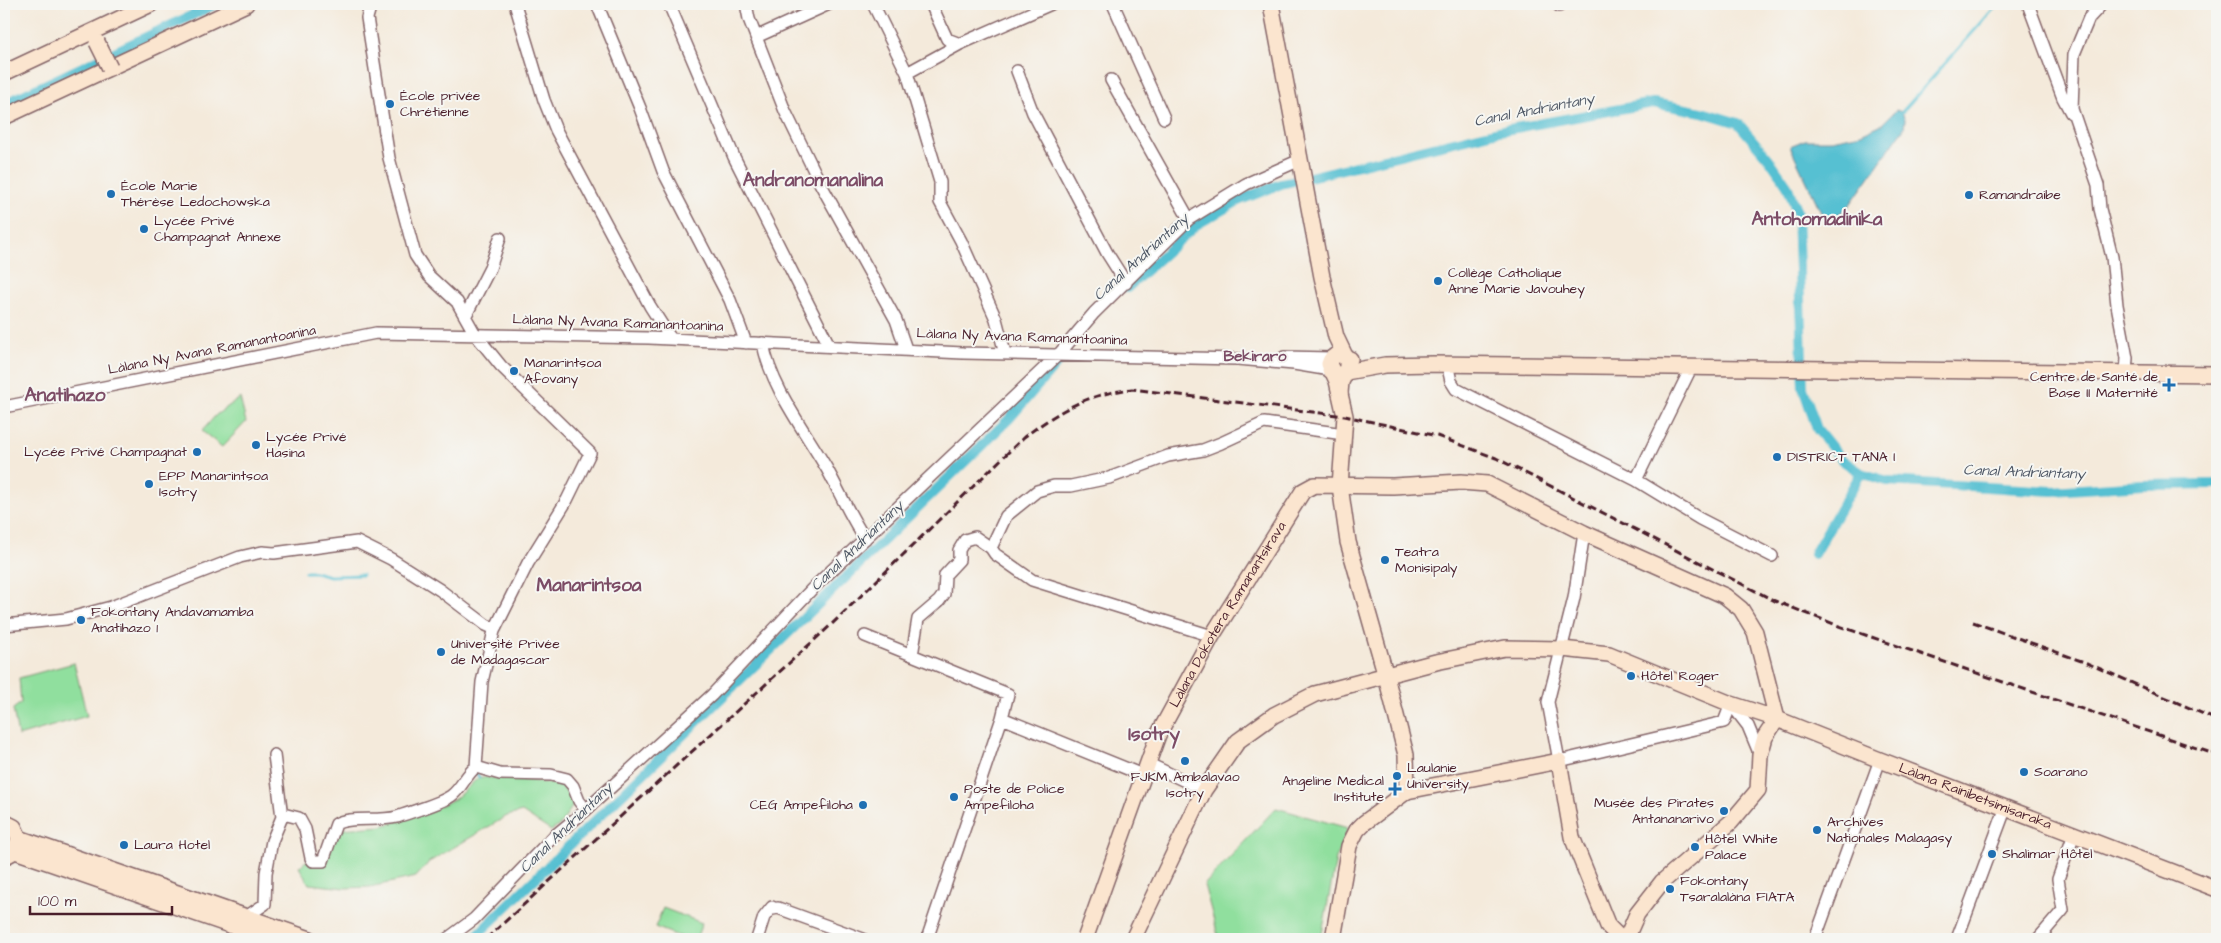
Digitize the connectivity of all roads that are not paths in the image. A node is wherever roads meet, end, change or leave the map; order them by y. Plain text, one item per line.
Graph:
1 (151, 4) edge
2 (246, 4) edge
3 (371, 4) edge
4 (515, 4) edge
5 (597, 4) edge
6 (669, 4) edge
7 (746, 4) edge
8 (829, 4) edge
9 (873, 4) edge
10 (931, 4) edge
11 (1051, 4) edge
12 (1113, 4) edge
13 (1271, 4) edge
14 (2028, 4) edge
15 (2102, 4) edge
16 (82, 37) junction
17 (756, 37) junction
18 (960, 44) junction
19 (104, 70) junction
20 (1017, 71) dead end
21 (4, 73) edge
22 (907, 73) junction
23 (1110, 80) dead end
24 (2073, 116) junction
25 (4, 117) edge
26 (1164, 118) dead end
27 (1300, 160) junction
28 (1189, 219) junction
29 (500, 238) dead end
30 (1126, 283) junction
31 (466, 315) junction
32 (475, 334) junction
33 (671, 339) junction
34 (746, 343) junction
35 (763, 343) junction
36 (829, 345) junction
37 (906, 349) junction
38 (1005, 353) junction
39 (1059, 354) junction
40 (1338, 364) junction
41 (1440, 364) junction
42 (1691, 368) junction
43 (2126, 373) junction
44 (2217, 374) edge
45 (4, 407) edge
46 (1344, 434) junction
47 (1636, 480) junction
48 (1340, 486) junction
49 (1584, 533) junction
50 (865, 540) junction
51 (992, 548) junction
52 (1772, 556) dead end
53 (4, 625) edge
54 (490, 627) junction
55 (865, 636) dead end
56 (1212, 636) junction
57 (1562, 649) junction
58 (912, 655) junction
59 (1386, 676) junction
60 (1731, 704) junction
61 (1002, 718) junction
62 (1777, 719) junction
63 (274, 755) dead end
64 (1760, 755) junction
65 (1880, 760) junction
66 (1559, 761) junction
67 (473, 769) junction
68 (1147, 770) junction
69 (1204, 790) junction
70 (1407, 791) junction
71 (2006, 808) junction
72 (586, 810) junction
73 (282, 817) junction
74 (4, 822) edge
75 (2074, 834) junction
76 (13, 849) edge
77 (2217, 889) edge
78 (246, 917) junction
79 (270, 939) edge
80 (310, 939) edge
81 (447, 939) edge
82 (757, 939) edge
83 (863, 939) edge
84 (927, 939) edge
85 (1084, 939) edge
86 (1134, 939) edge
87 (1333, 939) edge
88 (1621, 939) edge
89 (1626, 939) edge
90 (1815, 939) edge
91 (1958, 939) edge
92 (2038, 939) edge

1 - 16 street
2 - 19 street
3 - 31 street
4 - 33 street
5 - 34 street
6 - 36 street
7 - 17 street
8 - 17 street
9 - 22 street
10 - 18 street
11 - 18 street
12 - 26 street
13 - 27 street
14 - 24 street
15 - 24 street
16 - 19 street, bridge
16 - 21 street
17 - 37 street
18 - 22 street
19 - 25 street
20 - 30 street
22 - 38 street
23 - 28 street
24 - 43 street
27 - 28 street
27 - 40 street
28 - 30 street
29 - 31 street
30 - 39 street
31 - 32 street
32 - 33 street, Làlana Ny Avana Ramanantoanina
32 - 45 street, Làlana Ny Avana Ramanantoanina
32 - 54 street
33 - 34 street, Làlana Ny Avana Ramanantoanina
34 - 35 street, Làlana Ny Avana Ramanantoanina
35 - 36 street, Làlana Ny Avana Ramanantoanina
35 - 50 street
36 - 37 street, Làlana Ny Avana Ramanantoanina
37 - 38 street, Làlana Ny Avana Ramanantoanina
38 - 39 street, Làlana Ny Avana Ramanantoanina
39 - 40 street, Làlana Ny Avana Ramanantoanina
39 - 50 street
40 - 41 street
40 - 46 street
41 - 42 street
41 - 47 street
42 - 43 street
42 - 47 street
43 - 44 street
46 - 48 street
46 - 51 street
47 - 52 street
48 - 49 street, Làlana Dokotera Ramanantsirava
48 - 56 street, Làlana Dokotera Ramanantsirava
48 - 59 street
49 - 57 street
49 - 62 street, Làlana Dokotera Ramanantsirava
50 - 72 street
51 - 56 street
51 - 58 street
53 - 54 street
54 - 67 street
55 - 58 street
56 - 68 street, Làlana Dokotera Ramanantsirava
57 - 59 street, Làlana Rainibetsimisaraka
57 - 60 street, Làlana Rainibetsimisaraka
57 - 66 street
58 - 61 street
59 - 69 street, Làlana Rainibetsimisaraka
59 - 70 street
60 - 62 street, Làlana Rainibetsimisaraka
60 - 64 street
60 - 66 street
61 - 68 street
61 - 84 street
62 - 64 street
62 - 65 street, Làlana Rainibetsimisaraka
63 - 73 street
64 - 89 street
65 - 71 street, Làlana Rainibetsimisaraka
65 - 90 street
66 - 70 street
66 - 88 street
67 - 72 street
67 - 73 street
68 - 69 street
68 - 85 street, Làlana Dokotera Ramanantsirava
69 - 86 street, Làlana Rainibetsimisaraka
70 - 87 street
71 - 75 street, Làlana Rainibetsimisaraka
71 - 91 street
72 - 81 street
73 - 78 street
74 - 76 street
75 - 77 street, Làlana Rainibetsimisaraka
75 - 92 street
76 - 78 street
76 - 79 street
78 - 80 street
82 - 83 street

